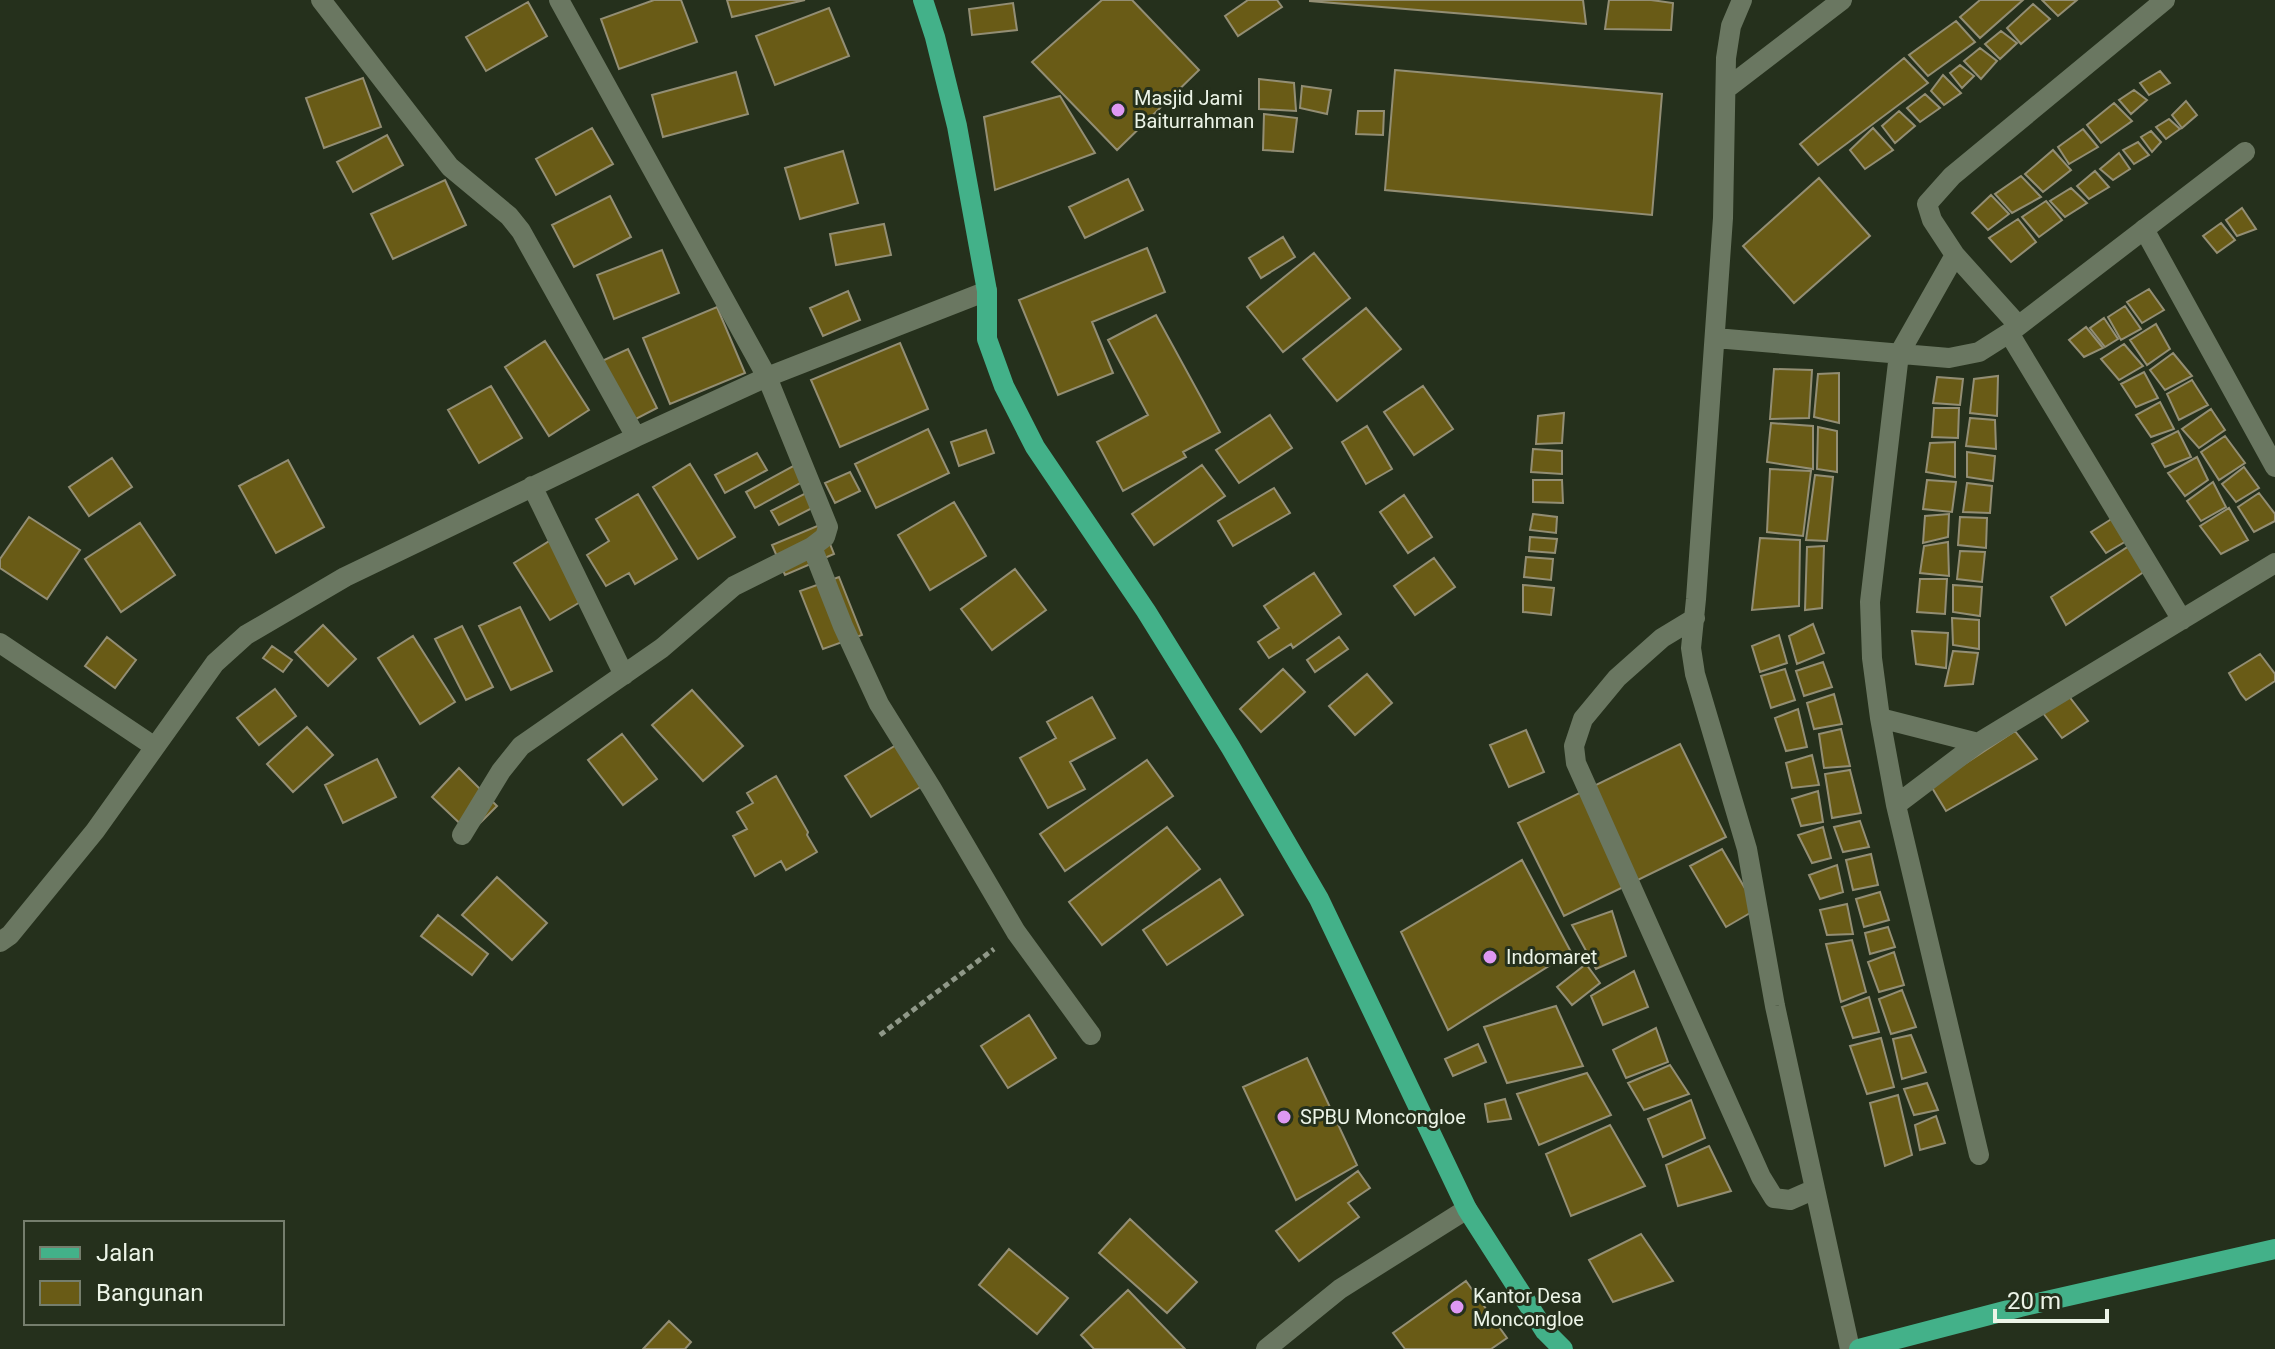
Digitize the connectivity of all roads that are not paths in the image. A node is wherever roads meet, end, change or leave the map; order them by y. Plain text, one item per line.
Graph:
1 (321, 0) edge
2 (559, 0) edge
3 (923, 0) edge
4 (1742, 0) edge
5 (1842, 0) edge
6 (2165, 0) edge
7 (1726, 89) junction
8 (2245, 152) dead end
9 (2144, 229) junction
10 (1955, 255) junction
11 (987, 291) junction
12 (2014, 329) junction
13 (1715, 338) junction
14 (1899, 354) junction
15 (767, 377) junction
16 (636, 437) junction
17 (2275, 467) edge
18 (532, 486) junction
19 (812, 547) junction
20 (2275, 563) edge
21 (1695, 618) junction
22 (2182, 620) junction
23 (0, 643) edge
24 (624, 675) junction
25 (1880, 718) junction
26 (1978, 743) junction
27 (155, 747) junction
28 (1896, 805) junction
29 (462, 835) dead end
30 (0, 942) edge
31 (1091, 1035) dead end
32 (1979, 1155) dead end
33 (1815, 1189) junction
34 (1467, 1209) junction
35 (2275, 1249) edge
36 (1266, 1349) edge
37 (1563, 1349) edge
38 (1850, 1349) edge
39 (1859, 1349) edge

1 - 16 street
2 - 15 street
3 - 11 main road
4 - 7 street
5 - 7 street
6 - 10 street
7 - 13 street
8 - 9 street
9 - 12 street
9 - 17 street
10 - 12 street
10 - 14 street
11 - 15 street
11 - 34 main road
12 - 14 street
12 - 22 street
13 - 14 street
13 - 21 street
14 - 25 street
15 - 16 street
15 - 19 street
16 - 18 street
18 - 24 street
18 - 27 street
19 - 24 street
19 - 31 street
20 - 22 street
21 - 33 street
21 - 33 street
22 - 26 street
23 - 27 street
24 - 29 street
25 - 26 street
25 - 28 street
26 - 28 street
27 - 30 street
28 - 32 street
33 - 38 street
34 - 36 street
34 - 37 main road
35 - 39 main road

